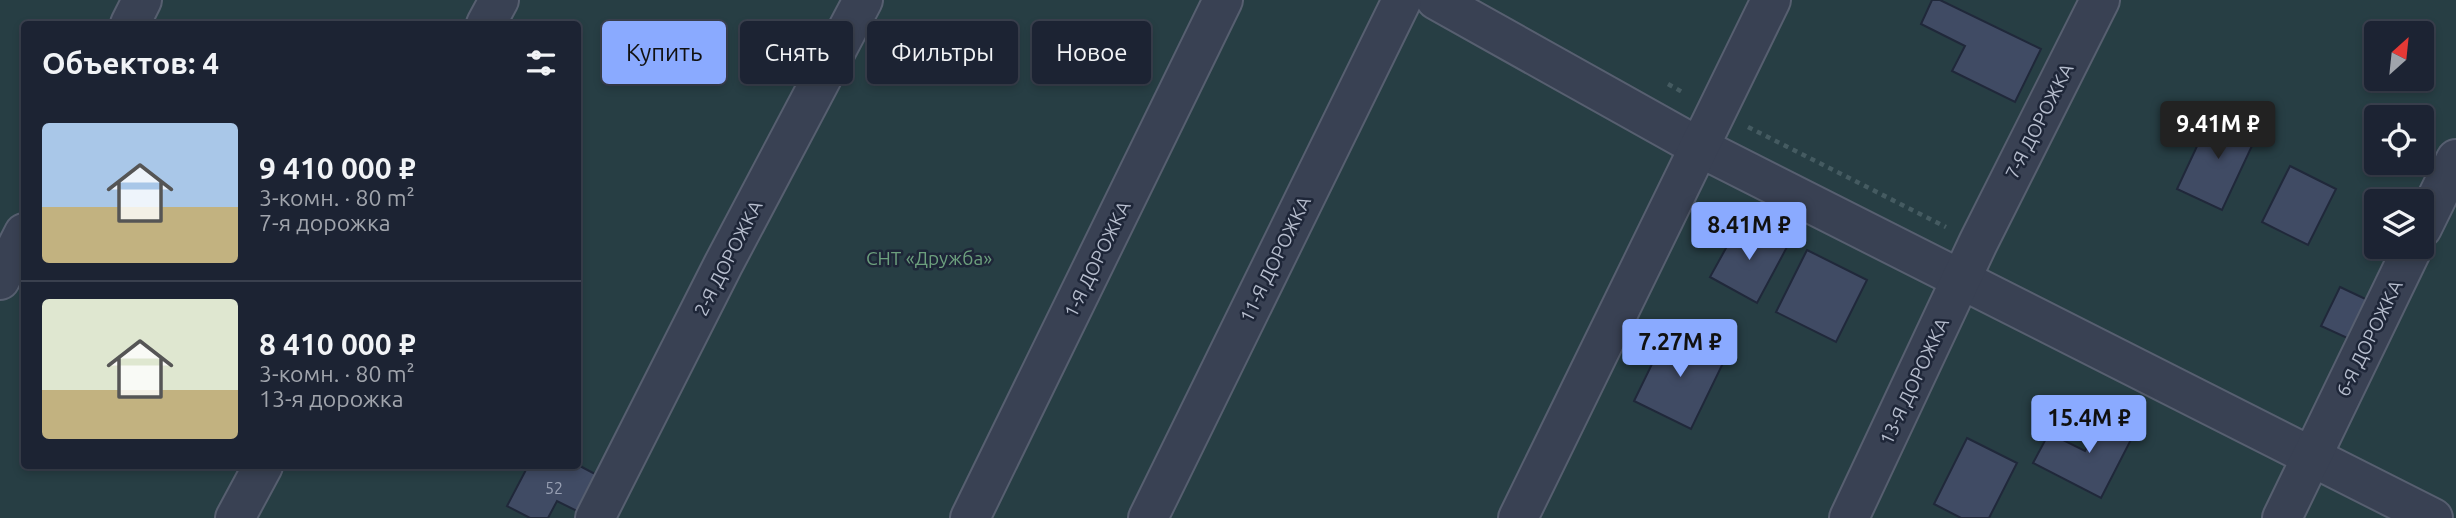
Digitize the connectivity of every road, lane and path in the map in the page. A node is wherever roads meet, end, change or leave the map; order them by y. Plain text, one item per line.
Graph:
1 (142, 0) edge
2 (499, 0) edge
3 (863, 0) edge
4 (1223, 0) edge
5 (1402, 0) edge
6 (1436, 0) edge
7 (1771, 0) edge
8 (2100, 0) edge
9 (132, 21) edge
10 (488, 21) edge
11 (1697, 146) junction
12 (2456, 159) edge
13 (2434, 204) edge
14 (21, 239) edge
15 (1978, 243) joint
16 (2407, 259) edge
17 (0, 280) edge
18 (1962, 281) junction
19 (2318, 443) junction
20 (261, 469) edge
21 (235, 518) edge
22 (595, 518) edge
23 (970, 518) edge
24 (1148, 518) edge
25 (1518, 518) edge
26 (1849, 518) edge
27 (2282, 518) edge
28 (2433, 518) edge

1 - 9 street
2 - 10 street
3 - 22 street, 2-Я ДОРОЖКА
4 - 23 street, 1-Я ДОРОЖКА
5 - 24 street, 11-Я ДОРОЖКА
6 - 11 street
7 - 11 street
8 - 15 street, 7-Я ДОРОЖКА
11 - 18 street
11 - 25 street
12 - 13 street
14 - 17 street
15 - 18 street, 13-Я ДОРОЖКА
16 - 19 street, 6-Я ДОРОЖКА
18 - 19 street
18 - 26 street, 13-Я ДОРОЖКА
19 - 27 street, 6-Я ДОРОЖКА
19 - 28 street
20 - 21 street

